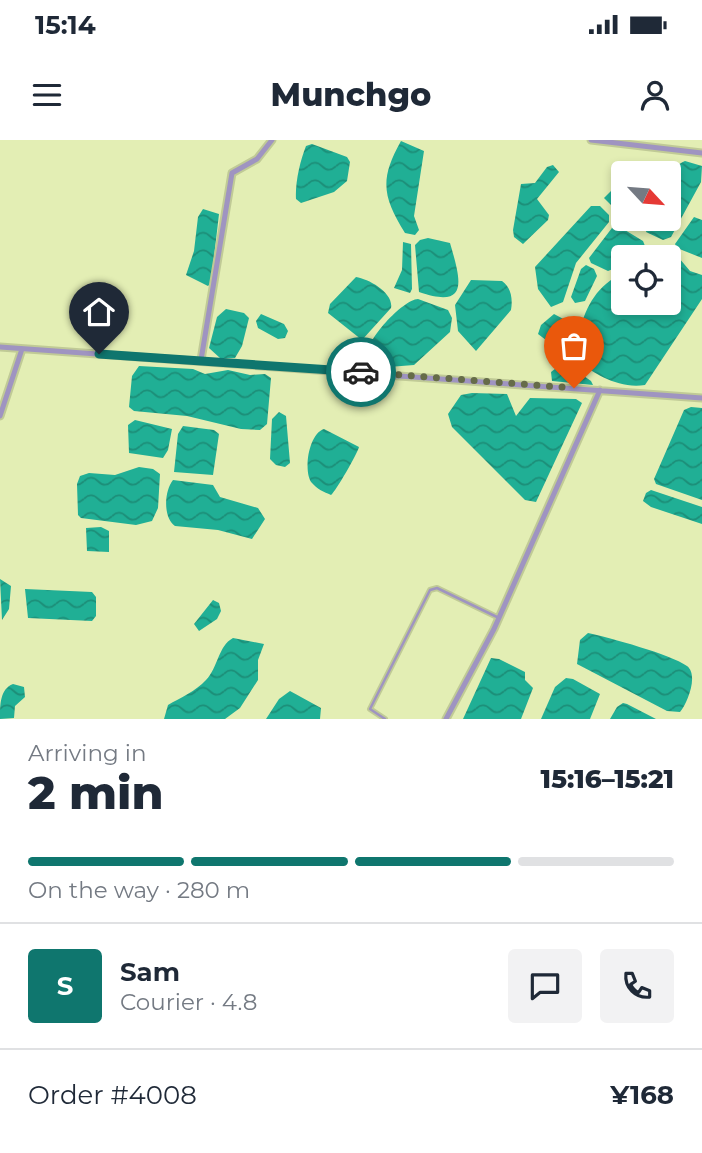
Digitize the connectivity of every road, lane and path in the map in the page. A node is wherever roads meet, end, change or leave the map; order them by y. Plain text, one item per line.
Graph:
1 (272, 140) edge
2 (591, 140) edge
3 (702, 153) edge
4 (0, 347) edge
5 (22, 349) junction
6 (201, 360) junction
7 (600, 390) junction
8 (702, 398) edge
9 (0, 416) edge
10 (499, 618) junction
11 (385, 719) edge
12 (446, 719) edge

1 - 6 street
2 - 3 street
4 - 5 street
5 - 6 street
5 - 9 street
6 - 7 street
7 - 8 street
7 - 10 street
10 - 11 lane
10 - 12 street

